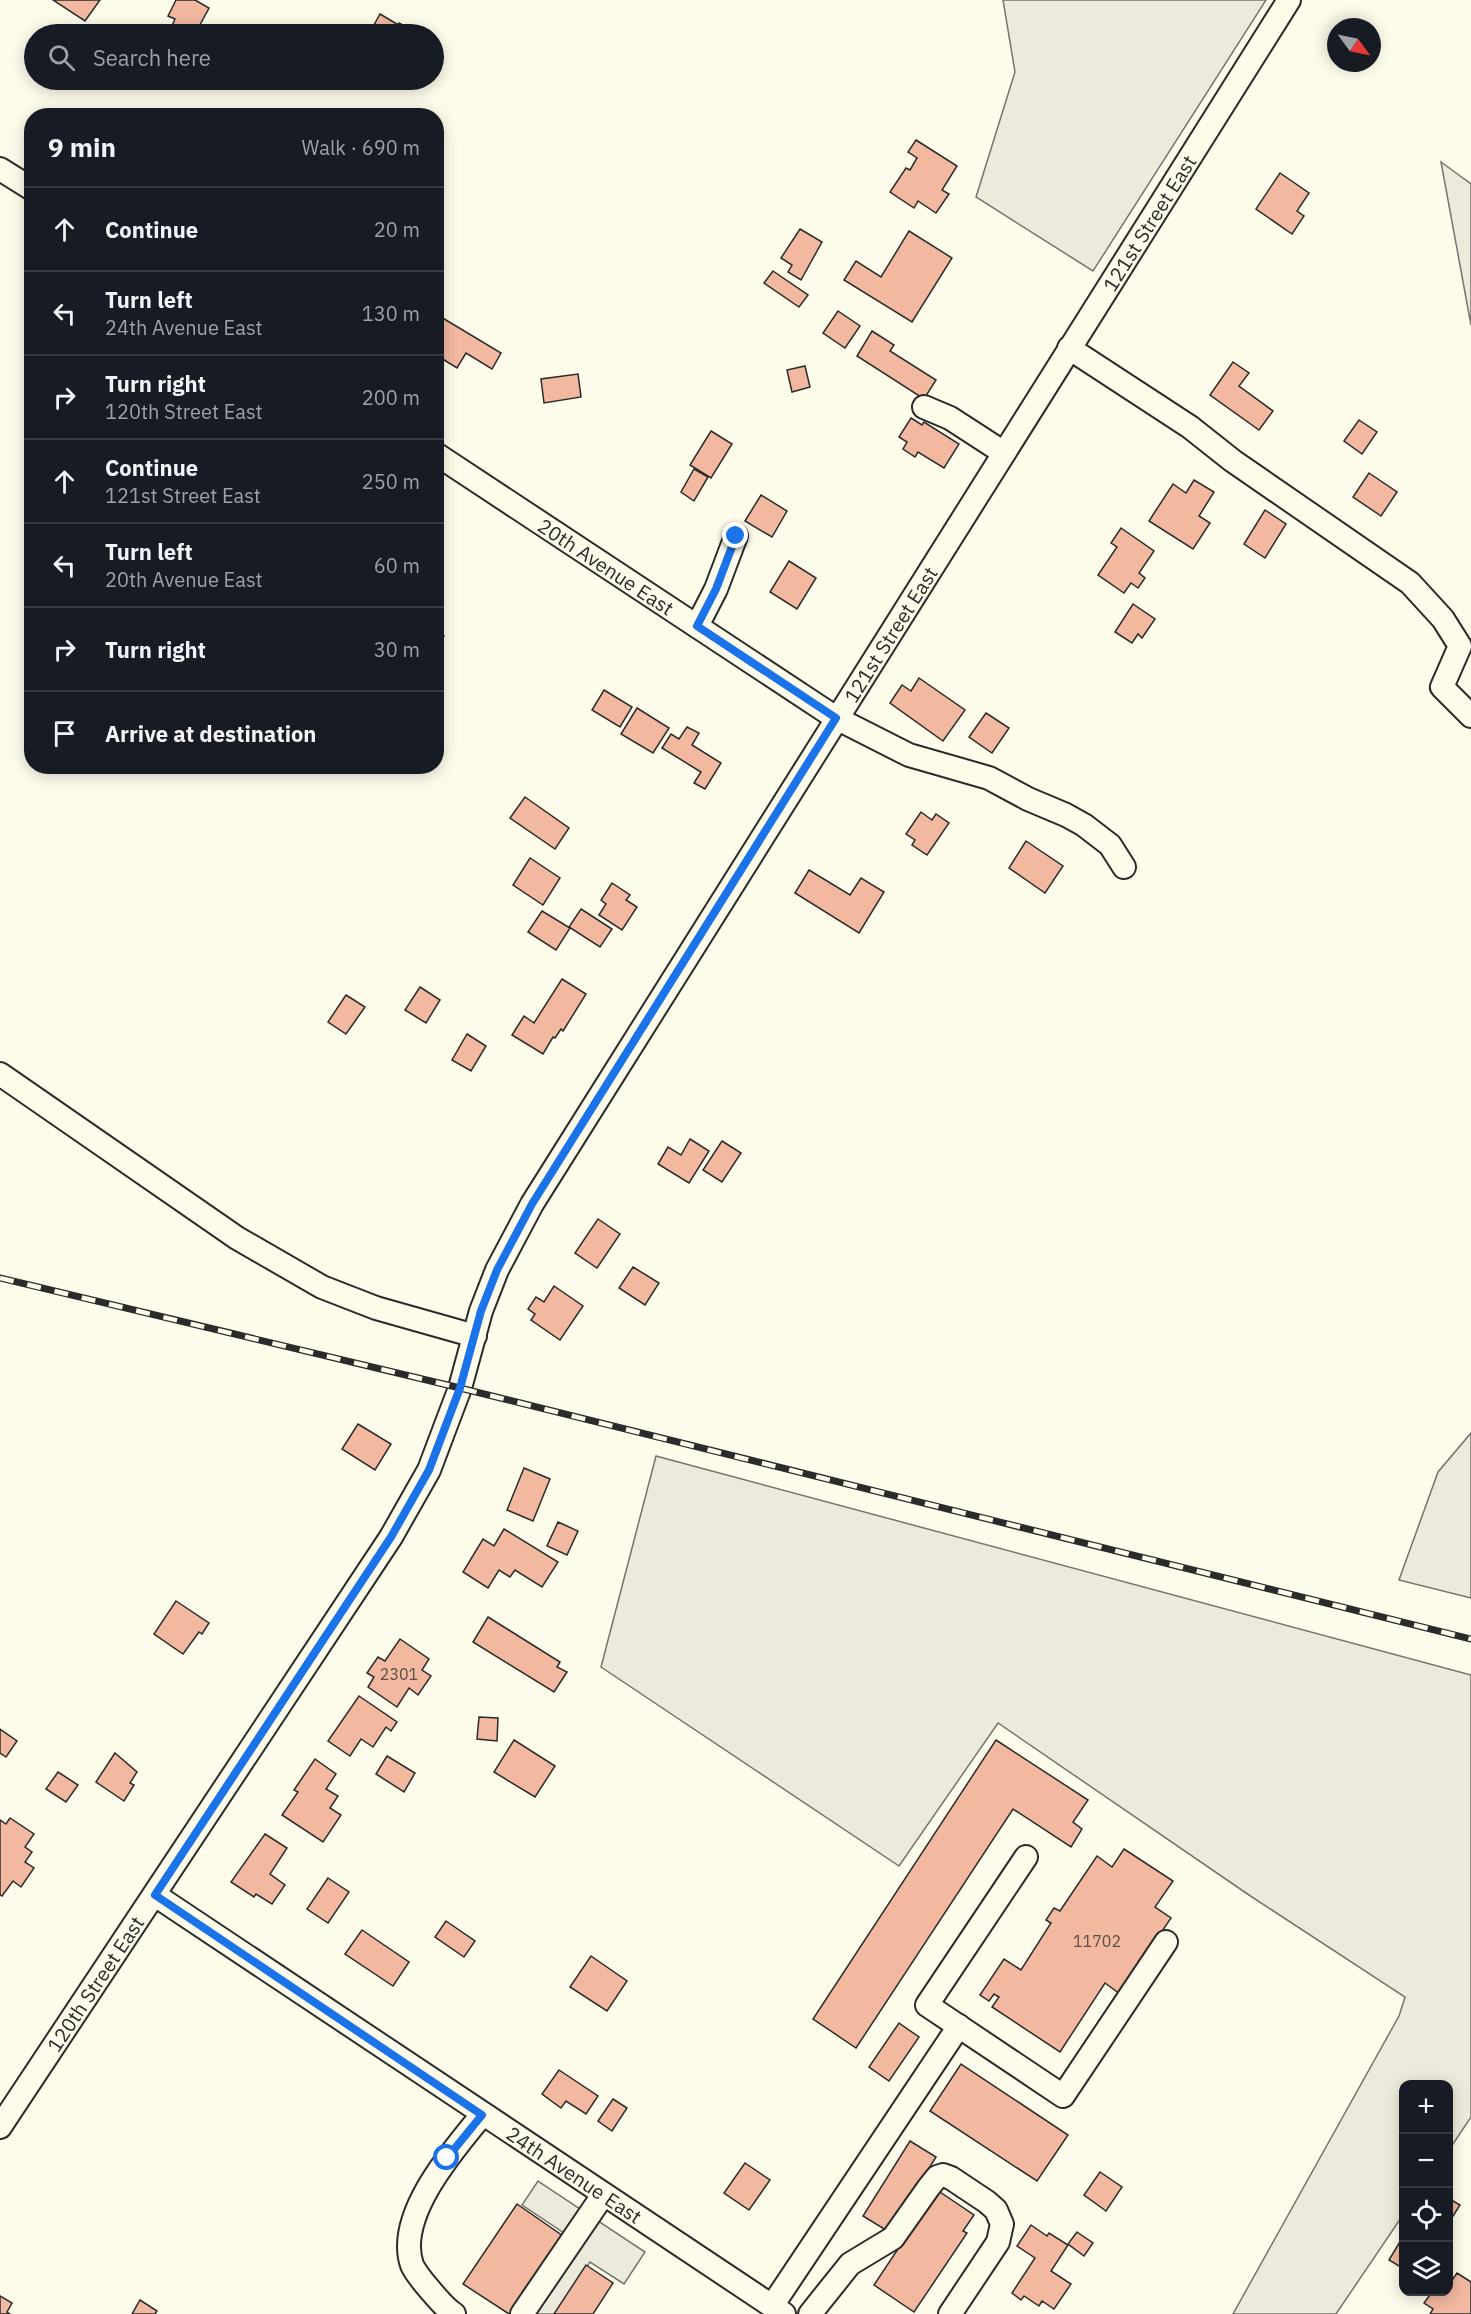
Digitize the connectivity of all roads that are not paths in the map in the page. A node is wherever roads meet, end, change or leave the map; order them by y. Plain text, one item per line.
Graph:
1 (1289, 0) edge
2 (0, 169) edge
3 (24, 184) edge
4 (1069, 348) junction
5 (924, 407) dead end
6 (1004, 453) junction
7 (444, 459) edge
8 (736, 536) dead end
9 (697, 626) junction
10 (1471, 716) edge
11 (836, 718) junction
12 (1124, 867) dead end
13 (0, 1074) edge
14 (475, 1336) junction
15 (464, 1374) joint
16 (1026, 1857) dead end
17 (155, 1895) junction
18 (1166, 1942) dead end
19 (959, 2026) junction
20 (482, 2115) junction
21 (0, 2127) edge
22 (603, 2195) junction
23 (778, 2310) edge
24 (454, 2314) edge
25 (522, 2314) edge
26 (810, 2314) edge
27 (950, 2314) edge

1 - 4 street, 121st Street East
2 - 3 street
4 - 6 street, 121st Street East
4 - 10 street
5 - 6 street
6 - 11 street, 121st Street East
7 - 9 street, 20th Avenue East
8 - 9 street
9 - 11 street, 20th Avenue East
11 - 12 street, 20th Avenue East
11 - 14 street, 121st Street East
13 - 14 street
14 - 15 street, 121st Street East
15 - 17 street, 120th Street East
16 - 19 street
17 - 20 street, 24th Avenue East
17 - 21 street, 120th Street East
18 - 19 street
19 - 23 street
20 - 22 street, 24th Avenue East
20 - 24 street
22 - 23 street, 24th Avenue East
22 - 25 street
26 - 27 street

